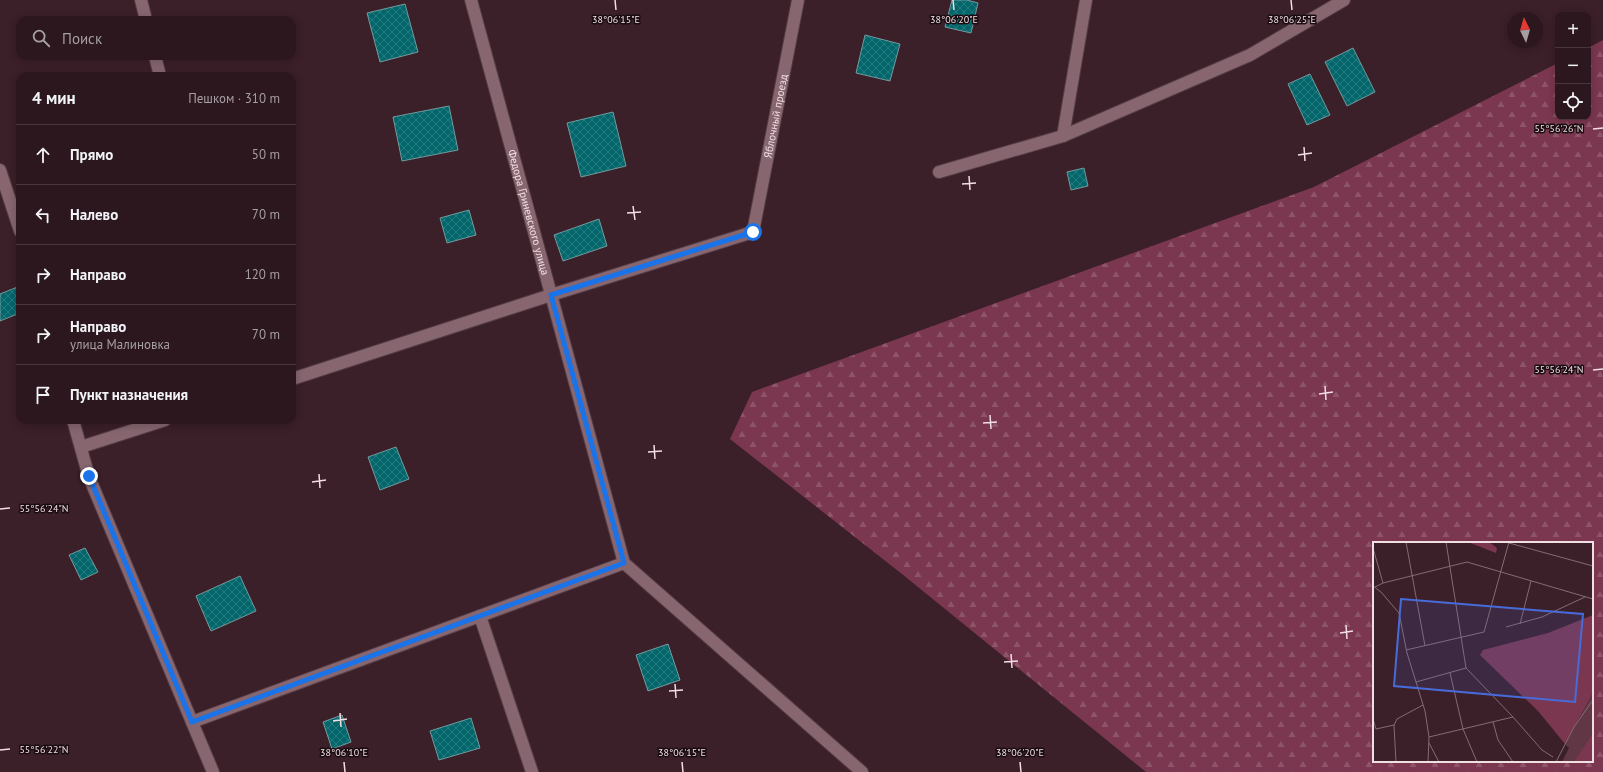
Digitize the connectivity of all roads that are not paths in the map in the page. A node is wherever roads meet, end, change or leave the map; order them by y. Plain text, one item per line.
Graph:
1 (141, 0) edge
2 (471, 0) edge
3 (798, 0) edge
4 (1086, 0) edge
5 (1344, 0) edge
6 (145, 16) edge
7 (156, 60) edge
8 (159, 72) edge
9 (1063, 136) junction
10 (0, 170) edge
11 (939, 172) dead end
12 (16, 218) edge
13 (551, 295) junction
14 (296, 378) edge
15 (74, 424) edge
16 (153, 424) edge
17 (80, 447) junction
18 (624, 563) junction
19 (480, 616) junction
20 (192, 722) junction
21 (213, 772) edge
22 (532, 772) edge
23 (862, 772) edge

1 - 6 street
2 - 13 street, Федора Гриневского улица
3 - 13 street, Яблочный проезд
4 - 9 street
5 - 9 street
7 - 8 street
9 - 11 street
10 - 12 street
13 - 14 street
13 - 18 street, Федора Гриневского улица
15 - 17 street
16 - 17 street
17 - 20 street
18 - 19 street
18 - 23 street
19 - 20 street
19 - 22 street
20 - 21 street

